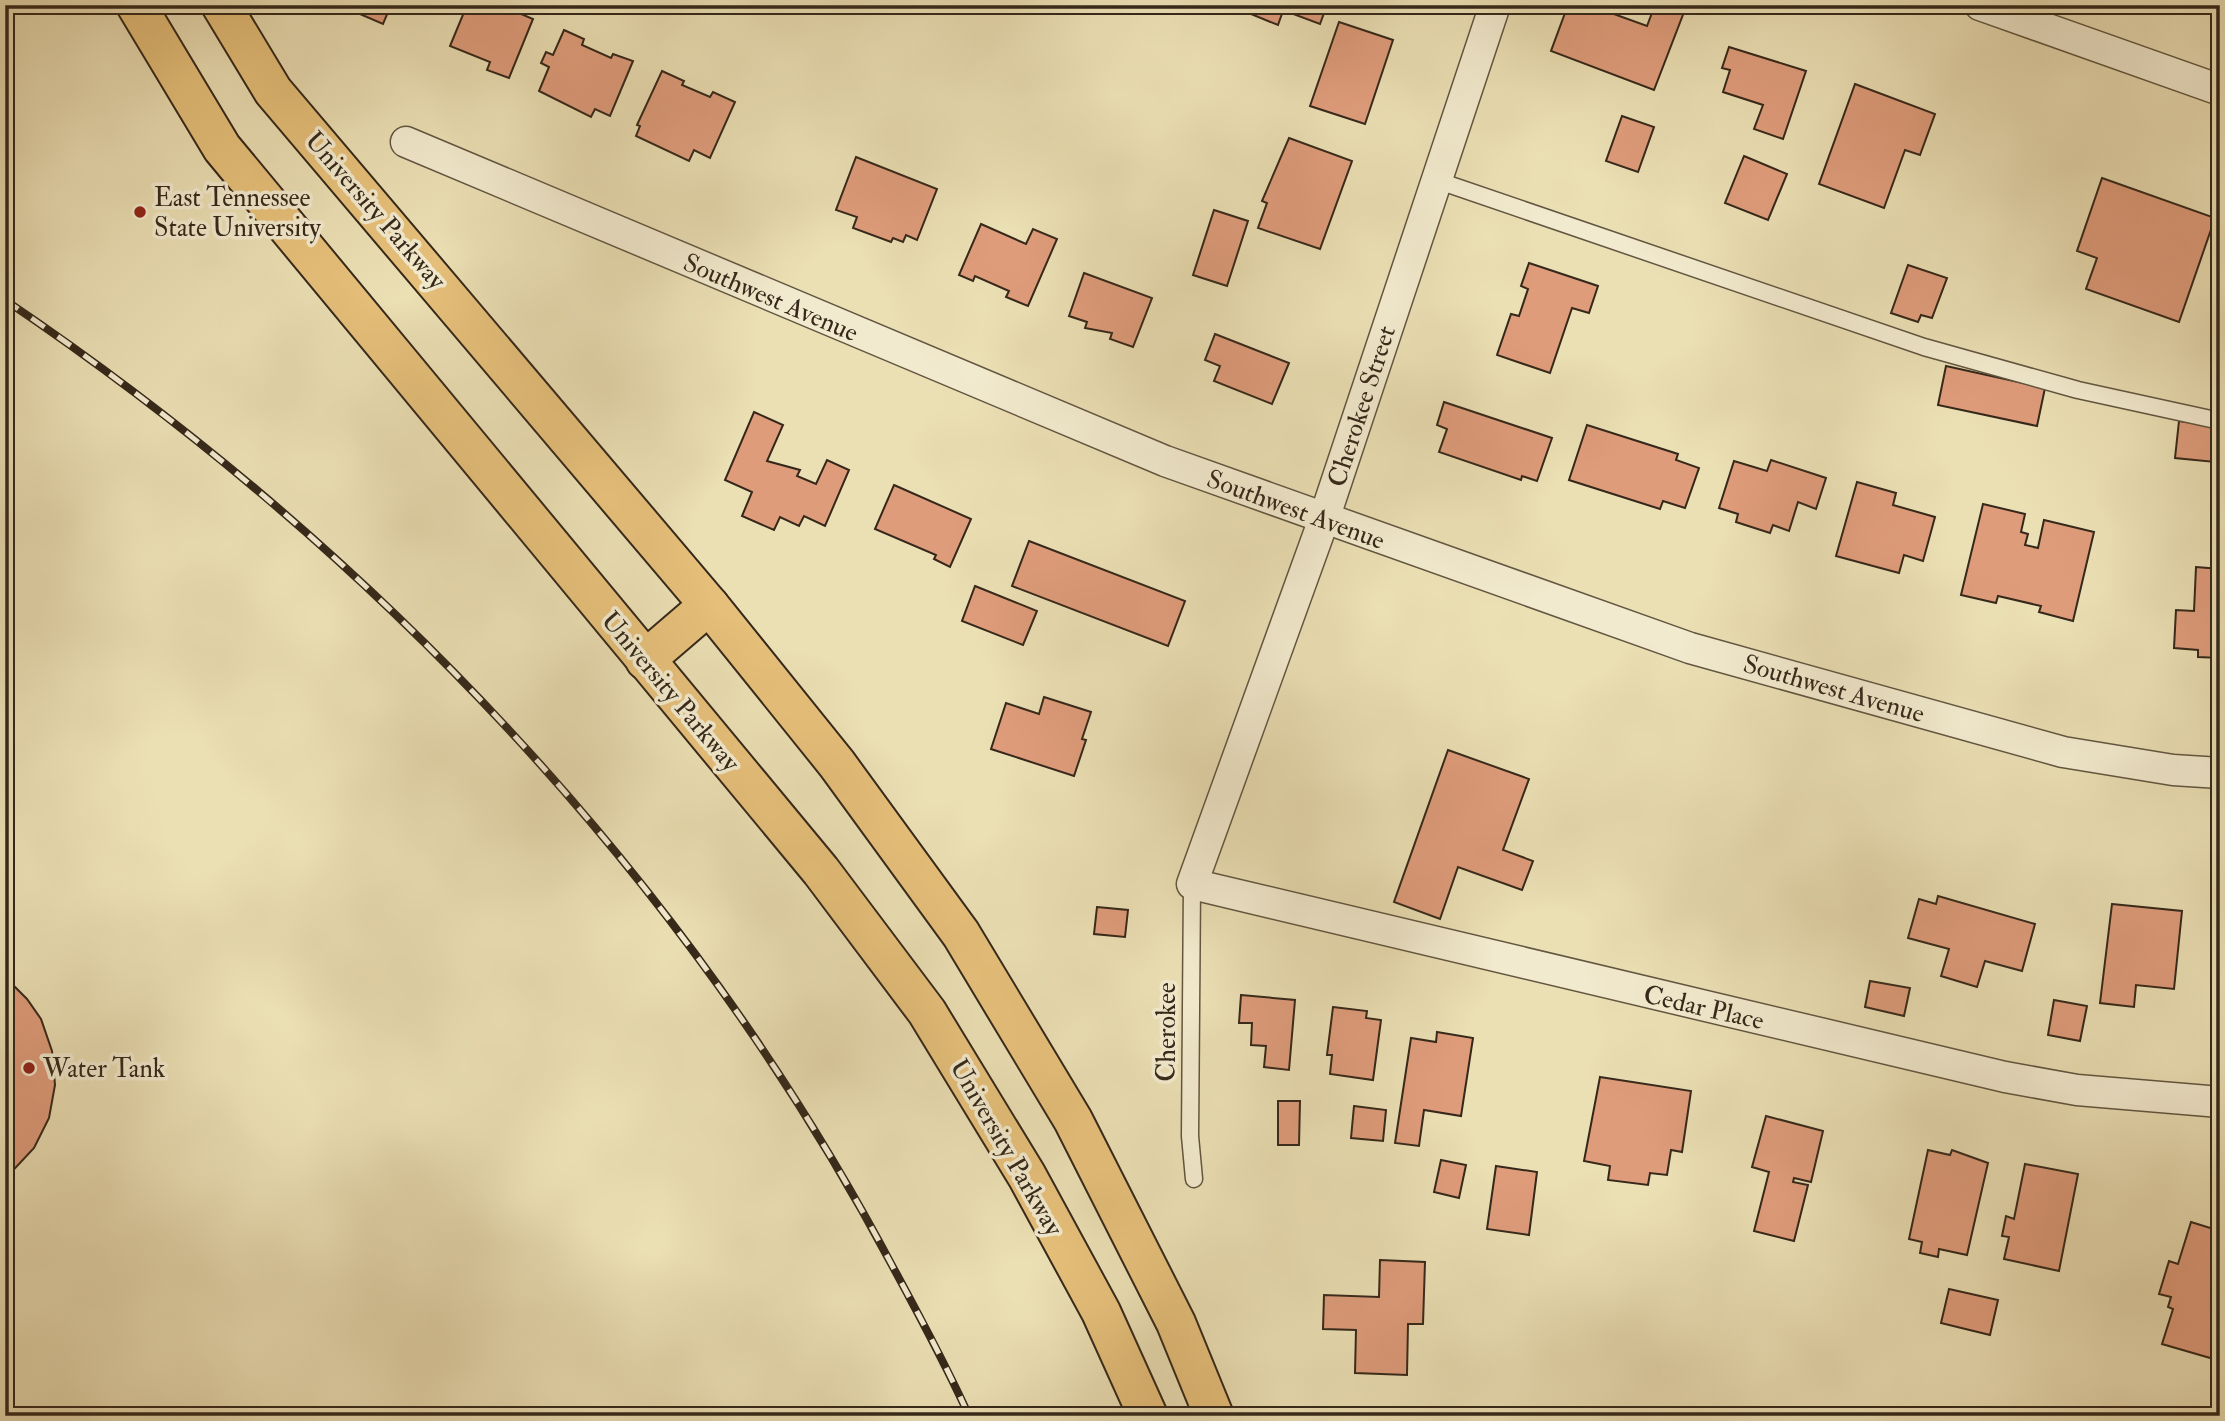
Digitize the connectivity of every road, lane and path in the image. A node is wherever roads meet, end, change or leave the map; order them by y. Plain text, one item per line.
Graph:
1 (136, 5) edge
2 (221, 5) edge
3 (1495, 5) edge
4 (1980, 5) edge
5 (2220, 90) edge
6 (406, 142) dead end
7 (1436, 180) junction
8 (2220, 421) edge
9 (1324, 519) junction
10 (709, 605) junction
11 (645, 660) junction
12 (2220, 773) edge
13 (1192, 884) junction
14 (2220, 1102) edge
15 (1194, 1179) dead end
16 (1148, 1416) edge
17 (1214, 1416) edge

1 - 11 highway, University Parkway
2 - 10 highway, University Parkway
3 - 7 street, Cherokee Street
4 - 5 street
6 - 9 street, Southwest Avenue
7 - 8 lane
7 - 9 street, Cherokee Street
9 - 12 street, Southwest Avenue
9 - 13 street, Cherokee Street
10 - 11 highway
10 - 17 highway, University Parkway
11 - 16 highway, University Parkway
13 - 14 street, Cedar Place
13 - 15 lane, Cherokee

